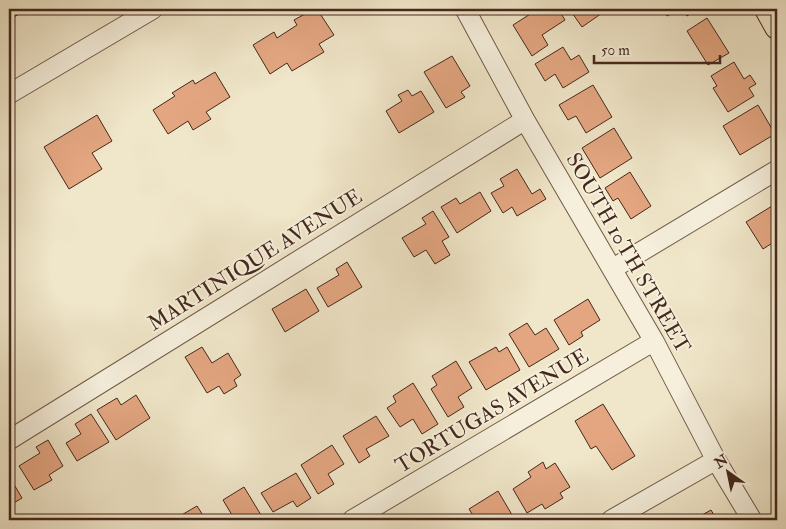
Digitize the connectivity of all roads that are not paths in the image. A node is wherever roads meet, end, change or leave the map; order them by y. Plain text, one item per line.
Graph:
1 (153, 9) edge
2 (465, 9) edge
3 (767, 9) edge
4 (777, 28) edge
5 (9, 94) edge
6 (525, 120) junction
7 (777, 170) edge
8 (612, 270) junction
9 (654, 341) junction
10 (9, 440) edge
11 (716, 460) junction
12 (352, 520) edge
13 (612, 520) edge
14 (752, 520) edge

1 - 5 street
2 - 6 street, SOUTH 10TH STREET
3 - 4 main road
6 - 8 street, SOUTH 10TH STREET
6 - 10 street, MARTINIQUE AVENUE
7 - 8 street
8 - 9 street, SOUTH 10TH STREET
9 - 11 street, SOUTH 10TH STREET
9 - 12 street, TORTUGAS AVENUE
11 - 13 street
11 - 14 street, SOUTH 10TH STREET

